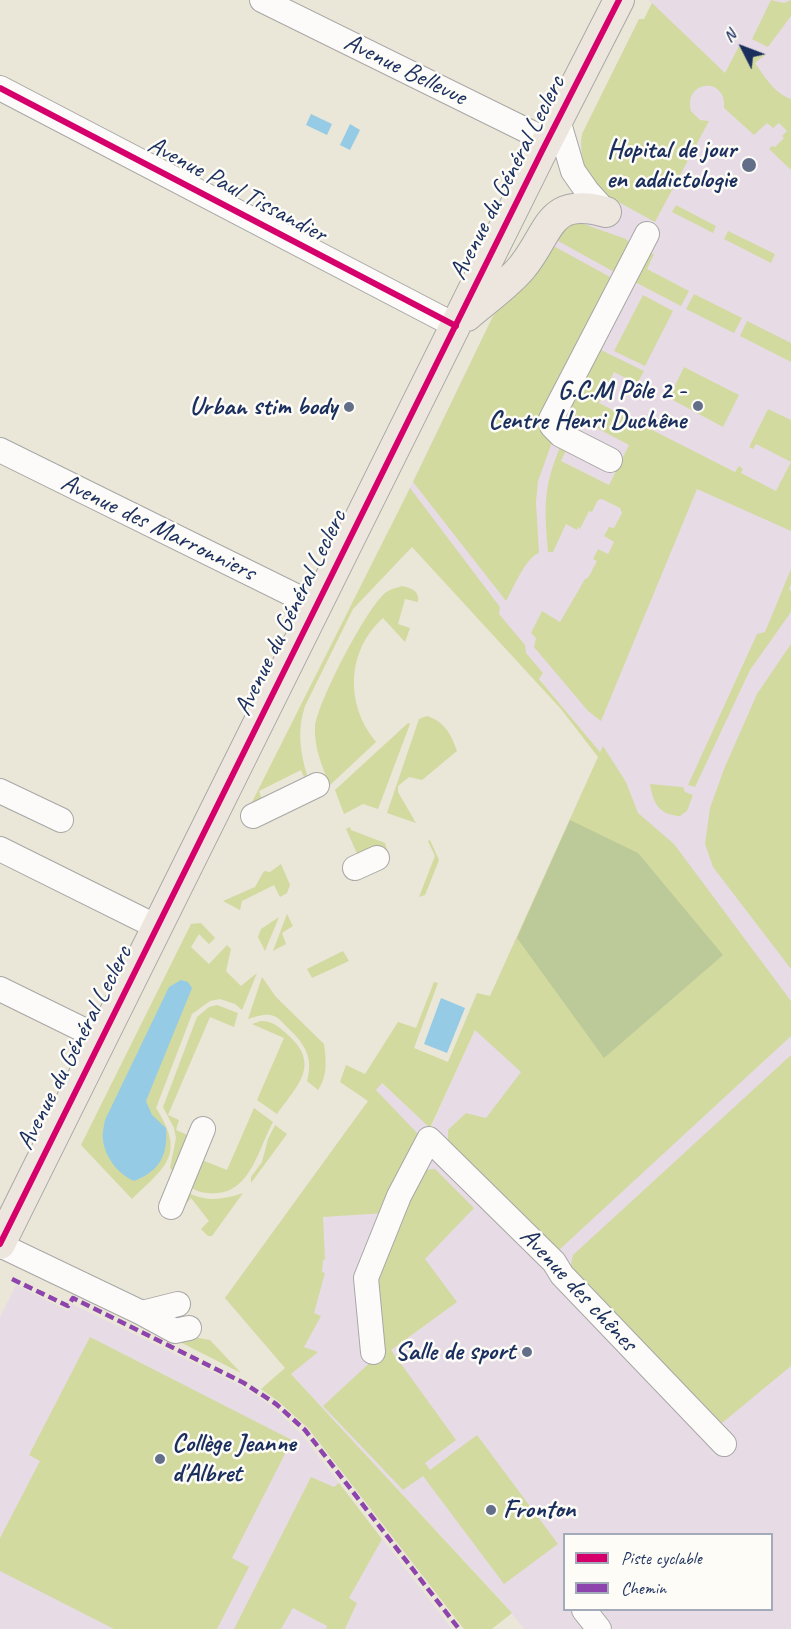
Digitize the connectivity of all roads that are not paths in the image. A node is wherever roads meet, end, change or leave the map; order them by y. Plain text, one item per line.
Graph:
1 (262, 0) edge
2 (620, 0) edge
3 (0, 88) edge
4 (553, 130) junction
5 (606, 212) joint
6 (647, 234) dead end
7 (456, 326) junction
8 (0, 450) edge
9 (610, 460) dead end
10 (316, 606) junction
11 (317, 785) dead end
12 (0, 791) edge
13 (253, 816) dead end
14 (61, 820) dead end
15 (0, 849) edge
16 (377, 858) dead end
17 (355, 868) dead end
18 (157, 927) junction
19 (0, 989) edge
20 (102, 1039) junction
21 (203, 1129) dead end
22 (171, 1208) dead end
23 (0, 1244) edge
24 (178, 1304) dead end
25 (142, 1313) junction
26 (189, 1328) dead end
27 (373, 1352) dead end
28 (724, 1444) dead end
29 (585, 1611) edge
30 (599, 1629) edge

1 - 4 street, Avenue Bellevue
2 - 4 main road, Avenue du Général Leclerc
3 - 7 street, Avenue Paul Tissandier
4 - 5 street
4 - 7 main road, Avenue du Général Leclerc
5 - 7 main road
6 - 9 street
7 - 10 main road, Avenue du Général Leclerc
8 - 10 street, Avenue des Marronniers
10 - 18 main road, Avenue du Général Leclerc
11 - 13 street
12 - 14 street
15 - 18 street
16 - 17 street
18 - 20 main road, Avenue du Général Leclerc
19 - 20 street
20 - 23 main road, Avenue du Général Leclerc
21 - 22 street
23 - 25 street
24 - 25 street
25 - 26 street
27 - 28 street, Avenue des chênes
29 - 30 street

